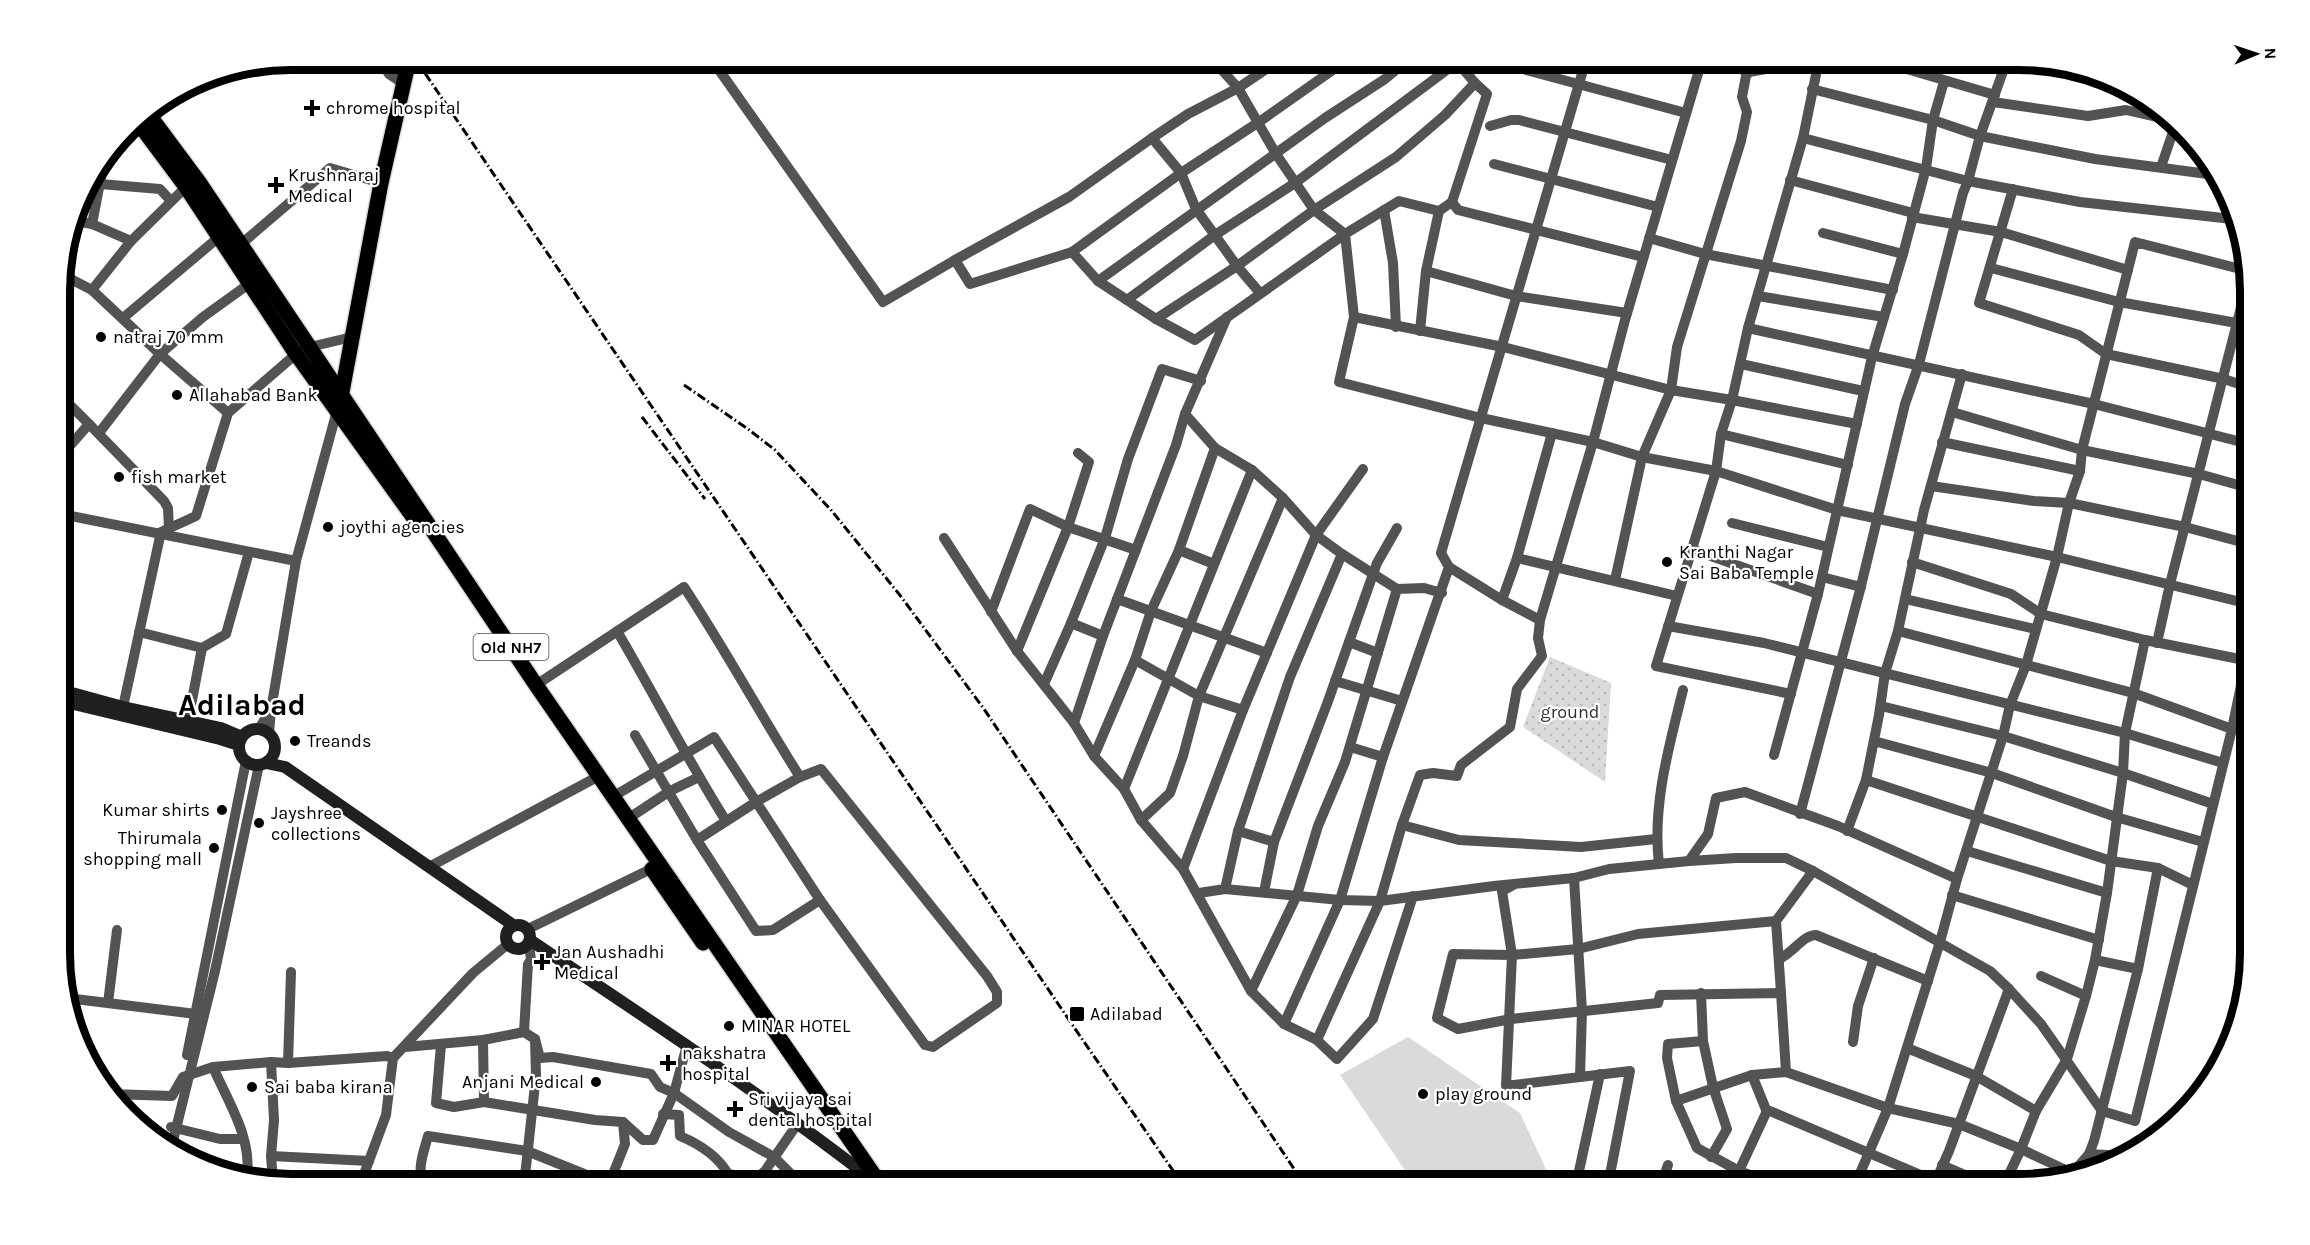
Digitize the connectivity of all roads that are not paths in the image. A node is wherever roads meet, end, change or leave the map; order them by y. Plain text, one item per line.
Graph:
1 (386, 70) edge
2 (407, 70) edge
3 (719, 70) edge
4 (1223, 70) edge
5 (1265, 70) edge
6 (1333, 70) edge
7 (1396, 70) edge
8 (1448, 70) edge
9 (1465, 70) edge
10 (1526, 70) dead end
11 (1583, 70) edge
12 (1699, 70) edge
13 (1743, 70) edge
14 (1760, 70) edge
15 (1817, 70) edge
16 (1908, 70) edge
17 (2004, 70) edge
18 (1749, 72) junction
19 (1946, 82) junction
20 (1475, 83) junction
21 (404, 84) junction
22 (1579, 85) junction
23 (1238, 88) junction
24 (1812, 89) junction
25 (1994, 99) junction
26 (1686, 113) junction
27 (2154, 117) edge
28 (153, 119) edge
29 (1933, 120) junction
30 (1259, 122) junction
31 (1490, 126) dead end
32 (142, 128) edge
33 (1566, 132) junction
34 (2172, 132) edge
35 (1980, 136) junction
36 (1152, 138) junction
37 (1803, 138) junction
38 (1276, 154) junction
39 (1672, 160) junction
40 (1494, 164) dead end
41 (2161, 167) junction
42 (1926, 168) junction
43 (1180, 173) junction
44 (2205, 174) edge
45 (1551, 178) junction
46 (1790, 180) junction
47 (1968, 181) junction
48 (99, 182) edge
49 (381, 183) junction
50 (1295, 183) junction
51 (186, 187) junction
52 (2013, 189) junction
53 (95, 190) edge
54 (170, 200) junction
55 (1452, 202) junction
56 (1658, 207) junction
57 (1196, 209) junction
58 (1314, 210) junction
59 (1384, 210) junction
60 (1439, 211) junction
61 (1913, 215) junction
62 (2227, 218) edge
63 (81, 222) edge
64 (92, 224) junction
65 (1956, 224) junction
66 (1535, 231) junction
67 (2001, 232) junction
68 (1823, 233) dead end
69 (1345, 234) junction
70 (1215, 235) junction
71 (219, 237) junction
72 (1649, 238) junction
73 (131, 241) junction
74 (240, 245) junction
75 (1072, 252) junction
76 (1705, 254) junction
77 (1903, 254) junction
78 (1643, 257) junction
79 (955, 260) junction
80 (1766, 264) junction
81 (1237, 266) junction
82 (1991, 268) junction
83 (2238, 269) edge
84 (2128, 270) junction
85 (1426, 271) junction
86 (71, 279) edge
87 (255, 280) junction
88 (1098, 281) junction
89 (92, 290) junction
90 (1893, 290) junction
91 (1260, 293) junction
92 (1516, 296) junction
93 (1758, 296) junction
94 (1127, 300) junction
95 (2119, 302) junction
96 (1627, 313) junction
97 (1227, 317) junction
98 (1354, 317) junction
99 (1884, 317) junction
100 (123, 318) junction
101 (1156, 319) junction
102 (2240, 322) edge
103 (1396, 327) junction
104 (1748, 328) junction
105 (1420, 331) junction
106 (2240, 332) edge
107 (352, 337) junction
108 (1503, 347) junction
109 (303, 350) junction
110 (160, 354) junction
111 (2106, 354) junction
112 (1872, 357) junction
113 (1742, 364) junction
114 (1919, 364) junction
115 (1962, 374) junction
116 (1611, 376) junction
117 (2224, 379) junction
118 (1201, 381) junction
119 (2240, 384) edge
120 (1671, 390) junction
121 (1863, 391) junction
122 (342, 392) junction
123 (1732, 400) junction
124 (2094, 404) junction
125 (70, 405) edge
126 (337, 409) junction
127 (228, 412) junction
128 (1952, 412) junction
129 (1185, 414) junction
130 (1481, 418) junction
131 (89, 424) junction
132 (1857, 424) junction
133 (99, 433) junction
134 (1552, 433) junction
135 (2209, 433) junction
136 (1720, 434) junction
137 (1593, 442) junction
138 (1942, 442) junction
139 (2240, 442) edge
140 (70, 446) edge
141 (1215, 448) junction
142 (2082, 450) junction
143 (1078, 453) dead end
144 (1642, 457) junction
145 (1848, 465) junction
146 (1363, 469) dead end
147 (1252, 470) junction
148 (1716, 471) junction
149 (2079, 471) junction
150 (2199, 474) junction
151 (2240, 485) edge
152 (1931, 486) junction
153 (1283, 498) junction
154 (2069, 503) junction
155 (1837, 510) junction
156 (70, 515) edge
157 (1878, 518) junction
158 (1732, 522) dead end
159 (1068, 527) junction
160 (1920, 527) junction
161 (2184, 527) junction
162 (1397, 528) dead end
163 (165, 530) junction
164 (1316, 535) junction
165 (945, 538) dead end
166 (1105, 538) junction
167 (2240, 542) edge
168 (1828, 547) junction
169 (1691, 549) junction
170 (1136, 550) junction
171 (1179, 550) junction
172 (249, 552) junction
173 (1342, 554) junction
174 (2057, 557) junction
175 (1517, 558) junction
176 (296, 561) junction
177 (1912, 562) junction
178 (1214, 564) junction
179 (1449, 567) junction
180 (1556, 567) junction
181 (1374, 573) junction
182 (1822, 577) junction
183 (1615, 580) junction
184 (2170, 584) junction
185 (1861, 586) junction
186 (1397, 589) junction
187 (1442, 592) junction
188 (1818, 594) junction
189 (1677, 596) junction
190 (1117, 599) junction
191 (1905, 599) junction
192 (1502, 600) junction
193 (2240, 602) edge
194 (1151, 611) junction
195 (991, 612) junction
196 (2041, 614) junction
197 (1540, 620) junction
198 (1071, 624) junction
199 (1190, 624) junction
200 (1668, 626) junction
201 (2036, 629) junction
202 (617, 631) junction
203 (1898, 631) junction
204 (139, 632) junction
205 (1103, 636) junction
206 (1225, 637) junction
207 (2145, 640) junction
208 (1349, 642) junction
209 (2157, 643) junction
210 (202, 648) junction
211 (1017, 651) junction
212 (1267, 653) junction
213 (1378, 653) junction
214 (1803, 653) junction
215 (1135, 660) junction
216 (2240, 660) edge
217 (1841, 663) junction
218 (2026, 665) junction
219 (1885, 673) junction
220 (1168, 679) junction
221 (1335, 681) junction
222 (1044, 684) junction
223 (536, 685) junction
224 (1366, 690) junction
225 (1683, 690) dead end
226 (70, 692) edge
227 (2133, 693) junction
228 (2240, 693) edge
229 (1791, 694) junction
230 (1199, 696) junction
231 (1402, 701) junction
232 (70, 703) edge
233 (2010, 705) junction
234 (1881, 706) junction
235 (123, 707) junction
236 (1243, 710) junction
237 (188, 721) junction
238 (1074, 723) junction
239 (2232, 729) junction
240 (264, 731) junction
241 (2125, 732) junction
242 (635, 735) dead end
243 (2003, 736) junction
244 (240, 741) junction
245 (1874, 741) junction
246 (1350, 747) junction
247 (275, 750) junction
248 (684, 753) junction
249 (1774, 755) dead end
250 (1094, 756) junction
251 (1383, 757) junction
252 (246, 761) junction
253 (2223, 763) junction
254 (263, 764) junction
255 (285, 767) junction
256 (656, 770) junction
257 (1992, 773) junction
258 (2123, 773) junction
259 (699, 777) junction
260 (800, 777) junction
261 (595, 778) junction
262 (1866, 780) junction
263 (1124, 789) junction
264 (670, 791) junction
265 (614, 796) junction
266 (756, 802) junction
267 (2213, 804) junction
268 (1800, 814) junction
269 (1977, 817) junction
270 (2116, 817) junction
271 (629, 818) junction
272 (1141, 820) junction
273 (726, 821) junction
274 (1402, 825) junction
275 (1238, 831) junction
276 (1846, 831) junction
277 (1656, 839) junction
278 (697, 840) junction
279 (1274, 842) junction
280 (2203, 842) junction
281 (1967, 850) junction
282 (1689, 861) junction
283 (2111, 861) junction
284 (1659, 864) junction
285 (429, 867) junction
286 (656, 867) junction
287 (1184, 868) junction
288 (2158, 868) junction
289 (1813, 871) junction
290 (1574, 878) junction
291 (1957, 879) junction
292 (1516, 883) junction
293 (2193, 885) junction
294 (1225, 889) junction
295 (1264, 892) junction
296 (1198, 893) junction
297 (2107, 893) junction
298 (1952, 895) junction
299 (1297, 896) junction
300 (1413, 896) junction
301 (820, 900) junction
302 (1340, 900) junction
303 (1380, 901) junction
304 (1776, 921) junction
305 (513, 925) junction
306 (117, 930) dead end
307 (529, 937) junction
308 (2099, 940) junction
309 (1940, 942) junction
310 (508, 944) junction
311 (1578, 949) junction
312 (1512, 955) junction
313 (1875, 958) junction
314 (1779, 959) junction
315 (2095, 960) junction
316 (2138, 969) junction
317 (291, 972) dead end
318 (2041, 976) dead end
319 (1928, 981) junction
320 (2009, 989) junction
321 (1251, 991) junction
322 (1701, 993) junction
323 (1781, 993) junction
324 (2086, 996) junction
325 (75, 999) edge
326 (108, 1003) junction
327 (1582, 1011) junction
328 (196, 1014) junction
329 (1511, 1019) junction
330 (1284, 1024) junction
331 (524, 1032) junction
332 (535, 1039) junction
333 (483, 1040) junction
334 (1317, 1040) junction
335 (1703, 1041) junction
336 (1854, 1042) dead end
337 (441, 1045) junction
338 (687, 1045) junction
339 (405, 1047) junction
340 (1907, 1048) junction
341 (393, 1058) junction
342 (2067, 1059) junction
343 (271, 1062) junction
344 (288, 1063) junction
345 (213, 1067) junction
346 (1786, 1071) junction
347 (1600, 1074) junction
348 (1752, 1075) junction
349 (186, 1076) junction
350 (1976, 1076) junction
351 (1580, 1077) junction
352 (1713, 1087) junction
353 (674, 1093) junction
354 (121, 1094) edge
355 (1676, 1101) junction
356 (484, 1102) junction
357 (532, 1108) junction
358 (1888, 1108) junction
359 (2036, 1111) junction
360 (1767, 1112) junction
361 (2102, 1112) junction
362 (663, 1114) junction
363 (623, 1122) junction
364 (798, 1123) junction
365 (1959, 1124) junction
366 (174, 1127) junction
367 (170, 1138) edge
368 (172, 1139) edge
369 (243, 1139) junction
370 (2021, 1149) junction
371 (527, 1151) junction
372 (1868, 1153) junction
373 (2089, 1154) junction
374 (2109, 1155) edge
375 (271, 1156) junction
376 (774, 1157) junction
377 (1711, 1157) junction
378 (369, 1161) junction
379 (1942, 1164) junction
380 (1668, 1165) dead end
381 (2078, 1166) edge
382 (567, 1167) junction
383 (247, 1170) edge
384 (2062, 1170) edge
385 (1739, 1171) junction
386 (272, 1174) edge
387 (362, 1174) edge
388 (421, 1174) edge
389 (525, 1174) edge
390 (566, 1174) edge
391 (585, 1174) edge
392 (614, 1174) edge
393 (728, 1174) edge
394 (762, 1174) edge
395 (791, 1174) edge
396 (862, 1174) edge
397 (867, 1174) edge
398 (1578, 1174) edge
399 (1610, 1174) edge
400 (1665, 1174) edge
401 (1747, 1174) edge
402 (1859, 1174) edge
403 (1914, 1174) edge
404 (1938, 1174) edge
405 (1964, 1174) edge
406 (2009, 1174) edge

1 - 21 street
2 - 21 main road
3 - 79 street
4 - 23 street
5 - 23 street
6 - 30 street
7 - 38 street
8 - 50 street
9 - 20 street
10 - 22 street
11 - 22 street
12 - 26 street
13 - 18 street
14 - 18 street
15 - 24 street
16 - 19 street
17 - 25 street
18 - 76 street
19 - 25 street
19 - 29 street
20 - 55 street
20 - 58 street
21 - 49 main road
22 - 26 street
22 - 33 street
23 - 30 street
23 - 36 street
24 - 29 street
24 - 37 street
25 - 27 street
25 - 35 street
26 - 39 street
28 - 74 main road, Old NH7
29 - 35 street
29 - 42 street
30 - 38 street
30 - 43 street
31 - 33 street
32 - 51 main road
33 - 39 street
33 - 45 street
34 - 41 street
35 - 41 street
35 - 47 street
36 - 43 street
36 - 79 street
37 - 42 street
37 - 46 street
38 - 50 street
38 - 57 street
39 - 56 street
40 - 45 street
41 - 44 street
42 - 47 street
42 - 61 street
43 - 57 street
43 - 75 street
45 - 56 street
45 - 66 street
46 - 61 street
46 - 80 street
47 - 52 street
47 - 65 street
48 - 54 street
49 - 74 street
49 - 107 main road
50 - 58 street
50 - 70 street
51 - 54 street
51 - 71 main road
52 - 62 street
52 - 67 street
53 - 64 street
54 - 73 street
55 - 60 street
55 - 66 street
56 - 72 street
57 - 70 street
57 - 88 street
58 - 69 street
58 - 81 street
59 - 60 street
59 - 69 street
59 - 103 street
60 - 85 street
61 - 65 street
61 - 77 street
63 - 64 street
64 - 73 street
65 - 67 street
65 - 114 street
66 - 78 street
66 - 92 street
67 - 82 street
67 - 84 street
68 - 77 street
69 - 91 street
69 - 98 street
70 - 81 street
70 - 94 street
71 - 87 main road
71 - 100 street
72 - 76 street
72 - 78 street
73 - 89 street
74 - 87 main road, Old NH7
75 - 79 street
75 - 88 street
76 - 80 street
76 - 120 street
77 - 90 street
78 - 96 street
80 - 90 street
80 - 93 street
81 - 91 street
81 - 101 street
82 - 95 street
82 - 111 street
83 - 84 street
84 - 95 street
85 - 92 street
85 - 105 street
86 - 89 street
87 - 109 main road, Old NH7
87 - 110 street
88 - 94 street
89 - 100 street
90 - 99 street
91 - 97 street
92 - 96 street
92 - 108 street
93 - 99 street
93 - 104 street
94 - 101 street
95 - 102 street
95 - 111 street
96 - 116 street
97 - 101 street
97 - 118 street
98 - 103 street
98 - 130 street
99 - 112 street
100 - 110 street
103 - 105 street
104 - 112 street
104 - 113 street
105 - 108 street
106 - 117 street
107 - 109 street
107 - 122 main road
108 - 116 street
108 - 130 street
109 - 122 main road, Old NH7
109 - 126 main road, old NH7
109 - 127 street
110 - 127 street
110 - 133 street
111 - 117 street
111 - 124 street
112 - 114 street
112 - 121 street
113 - 121 street
113 - 123 street
114 - 115 street
114 - 157 street
115 - 124 street
115 - 128 street
116 - 120 street
116 - 137 street
117 - 119 street
117 - 135 street
118 - 129 street
118 - 166 street
120 - 123 street
120 - 144 street
121 - 132 street
122 - 126 street
122 - 223 main road, Old NH7
123 - 132 street
123 - 136 street
124 - 135 street
124 - 142 street
125 - 131 street
126 - 176 street
126 - 261 main road, old NH7
127 - 163 street
128 - 138 street
128 - 142 street
129 - 141 street
129 - 170 street
130 - 134 street
130 - 179 street
131 - 133 street
131 - 140 street
132 - 145 street
133 - 163 street
134 - 137 street
134 - 175 street
135 - 139 street
135 - 150 street
136 - 145 street
136 - 148 street
137 - 144 street
137 - 180 street
138 - 149 street
138 - 152 street
141 - 147 street
141 - 171 street
142 - 149 street
142 - 150 street
143 - 159 street
144 - 148 street
144 - 183 street
145 - 155 street
146 - 164 street
147 - 153 street
147 - 178 street
148 - 155 street
148 - 169 street
149 - 154 street
150 - 151 street
150 - 161 street
152 - 154 street
152 - 160 street
153 - 164 street
153 - 206 street
154 - 161 street
154 - 174 street
155 - 157 street
155 - 168 street
156 - 163 street
157 - 160 street
157 - 185 street
158 - 168 street
159 - 166 street
159 - 195 street
159 - 211 street
160 - 174 street
160 - 177 street
161 - 167 street
161 - 184 street
162 - 181 street
163 - 172 street
163 - 204 street
164 - 173 street
164 - 212 street
165 - 195 street
166 - 170 street
166 - 198 street
168 - 182 street
169 - 188 street
169 - 189 street
170 - 190 street
171 - 178 street
171 - 194 street
172 - 176 street
172 - 210 street
173 - 181 street
173 - 275 street
174 - 184 street
174 - 196 street
175 - 180 street
175 - 192 street
176 - 240 street
177 - 191 street
177 - 196 street
178 - 199 street
179 - 187 street
179 - 192 street
180 - 183 street
180 - 197 street
181 - 186 street
181 - 208 street
182 - 185 street
182 - 188 street
183 - 189 street
184 - 193 street
184 - 209 street
185 - 217 street
186 - 187 street
186 - 213 street
187 - 231 street
188 - 214 street
189 - 200 street
190 - 194 street
190 - 205 street
191 - 201 street
191 - 203 street
192 - 197 street
194 - 199 street
194 - 215 street
195 - 211 street
196 - 201 street
196 - 207 street
197 - 274 street
198 - 205 street
198 - 222 street
199 - 206 street
199 - 220 street
200 - 214 street
200 - 229 street
201 - 218 street
202 - 223 street
202 - 248 street
202 - 260 street
203 - 218 street
203 - 219 street
204 - 210 street
204 - 235 street
205 - 238 street
206 - 212 street
206 - 230 street
207 - 209 street
207 - 227 street
208 - 213 street
208 - 221 street
209 - 216 street
210 - 237 street
211 - 222 street
212 - 236 street
213 - 224 street
214 - 217 street
214 - 229 street
215 - 220 street
215 - 250 street
217 - 219 street
217 - 268 street
218 - 227 street
218 - 233 street
219 - 233 street
219 - 234 street
220 - 230 street
220 - 263 street
221 - 224 street
221 - 279 street
222 - 238 street
223 - 261 main road, Old NH7
224 - 231 street
224 - 246 street
225 - 277 street
226 - 235 main road
227 - 239 street
227 - 241 street
228 - 239 street
229 - 249 street
230 - 236 street
230 - 272 street
231 - 251 street
232 - 244 main road
233 - 241 street
233 - 243 street
234 - 243 street
234 - 245 street
235 - 237 main road
236 - 287 street
237 - 244 main road
238 - 250 street
239 - 253 street
240 - 244 main road
240 - 247 main road
241 - 253 street
241 - 258 street
242 - 256 street
243 - 257 street
243 - 258 street
244 - 252 main road
245 - 257 street
245 - 262 street
246 - 251 street
246 - 299 street
247 - 254 main road
247 - 255 main road
248 - 256 street
248 - 259 street
248 - 266 street
250 - 263 street
251 - 302 street
252 - 254 main road
252 - 328 street
253 - 267 street
254 - 255 main road
254 - 349 street
255 - 285 main road
256 - 264 street
256 - 265 street
257 - 269 street
257 - 270 street
258 - 267 street
258 - 270 street
259 - 264 street
259 - 273 street
260 - 266 street
260 - 301 street
261 - 265 main road, Old NH7
261 - 285 street
261 - 286 main road, old NH7
262 - 269 street
262 - 276 street
263 - 272 street
264 - 271 street
264 - 278 street
265 - 271 main road, Old NH7
266 - 273 street
266 - 301 street
267 - 280 street
268 - 276 street
268 - 282 street
269 - 281 street
269 - 283 street
270 - 280 street
270 - 283 street
271 - 286 main road, Old NH7
272 - 287 street
273 - 278 street
274 - 277 street
274 - 303 street
275 - 279 street
275 - 294 street
276 - 291 street
277 - 284 street
278 - 301 street
279 - 295 street
280 - 293 street
281 - 291 street
281 - 297 street
282 - 284 street
282 - 289 street
283 - 288 street
283 - 297 street
284 - 290 street
285 - 305 main road
286 - 307 street
286 - 397 main road, Old NH7
287 - 296 street
288 - 293 street
288 - 316 street
289 - 304 street
289 - 309 street
290 - 292 street
290 - 311 street
291 - 298 street
292 - 300 street
292 - 312 street
293 - 361 street
294 - 295 street
294 - 296 street
295 - 299 street
296 - 321 street
297 - 308 street
298 - 308 street
298 - 309 street
299 - 302 street
299 - 321 street
300 - 303 street
300 - 334 street
302 - 303 street
302 - 330 street
303 - 334 street
304 - 311 street
304 - 314 street
305 - 307 main road
305 - 310 main road
306 - 326 street
307 - 310 main road
307 - 331 street
307 - 338 main road
308 - 315 street
309 - 319 street
309 - 320 street
310 - 339 street
311 - 312 street
311 - 327 street
312 - 329 street
312 - 329 street
313 - 314 street
313 - 319 street
313 - 336 street
314 - 323 street
315 - 316 street
315 - 324 street
316 - 361 street
317 - 344 street
318 - 324 street
319 - 340 street
320 - 342 street
320 - 350 street
321 - 330 street
322 - 323 street
322 - 327 street
322 - 335 street
323 - 346 street
324 - 342 street
325 - 326 street
326 - 328 street
327 - 329 street
327 - 351 street
328 - 349 street
329 - 351 street
330 - 334 street
331 - 332 street
331 - 333 street
332 - 353 street
332 - 357 street
333 - 337 street
333 - 356 street
335 - 352 street
335 - 355 street
337 - 339 street
337 - 356 street
338 - 353 street
338 - 364 main road
339 - 341 street
340 - 350 street
340 - 358 street
341 - 344 street
341 - 378 street
342 - 359 street
342 - 361 street
343 - 344 street
343 - 345 street
343 - 375 street
345 - 349 street
345 - 369 street
346 - 348 street
346 - 358 street
347 - 351 street
347 - 398 street
347 - 399 street
348 - 352 street
348 - 360 street
349 - 354 street
349 - 366 street
350 - 359 street
350 - 365 street
352 - 355 street
352 - 377 street
353 - 362 street
353 - 376 street
355 - 377 street
356 - 357 street
357 - 363 street
357 - 371 street
358 - 365 street
358 - 372 street
359 - 370 street
360 - 372 street
360 - 385 street
361 - 373 street
362 - 363 street
362 - 393 street
363 - 392 street
364 - 376 street
364 - 396 main road
365 - 370 street
365 - 379 street
366 - 367 street
366 - 368 street
366 - 369 street
369 - 383 street
370 - 384 street
370 - 406 street
371 - 382 street
371 - 388 street
371 - 389 street
372 - 402 street
372 - 403 street
373 - 374 street
373 - 381 street
375 - 378 street
375 - 386 street
376 - 394 street
376 - 395 street
377 - 385 street
378 - 387 street
379 - 404 street
379 - 405 street
380 - 400 street
382 - 390 street
382 - 391 street
385 - 401 street

